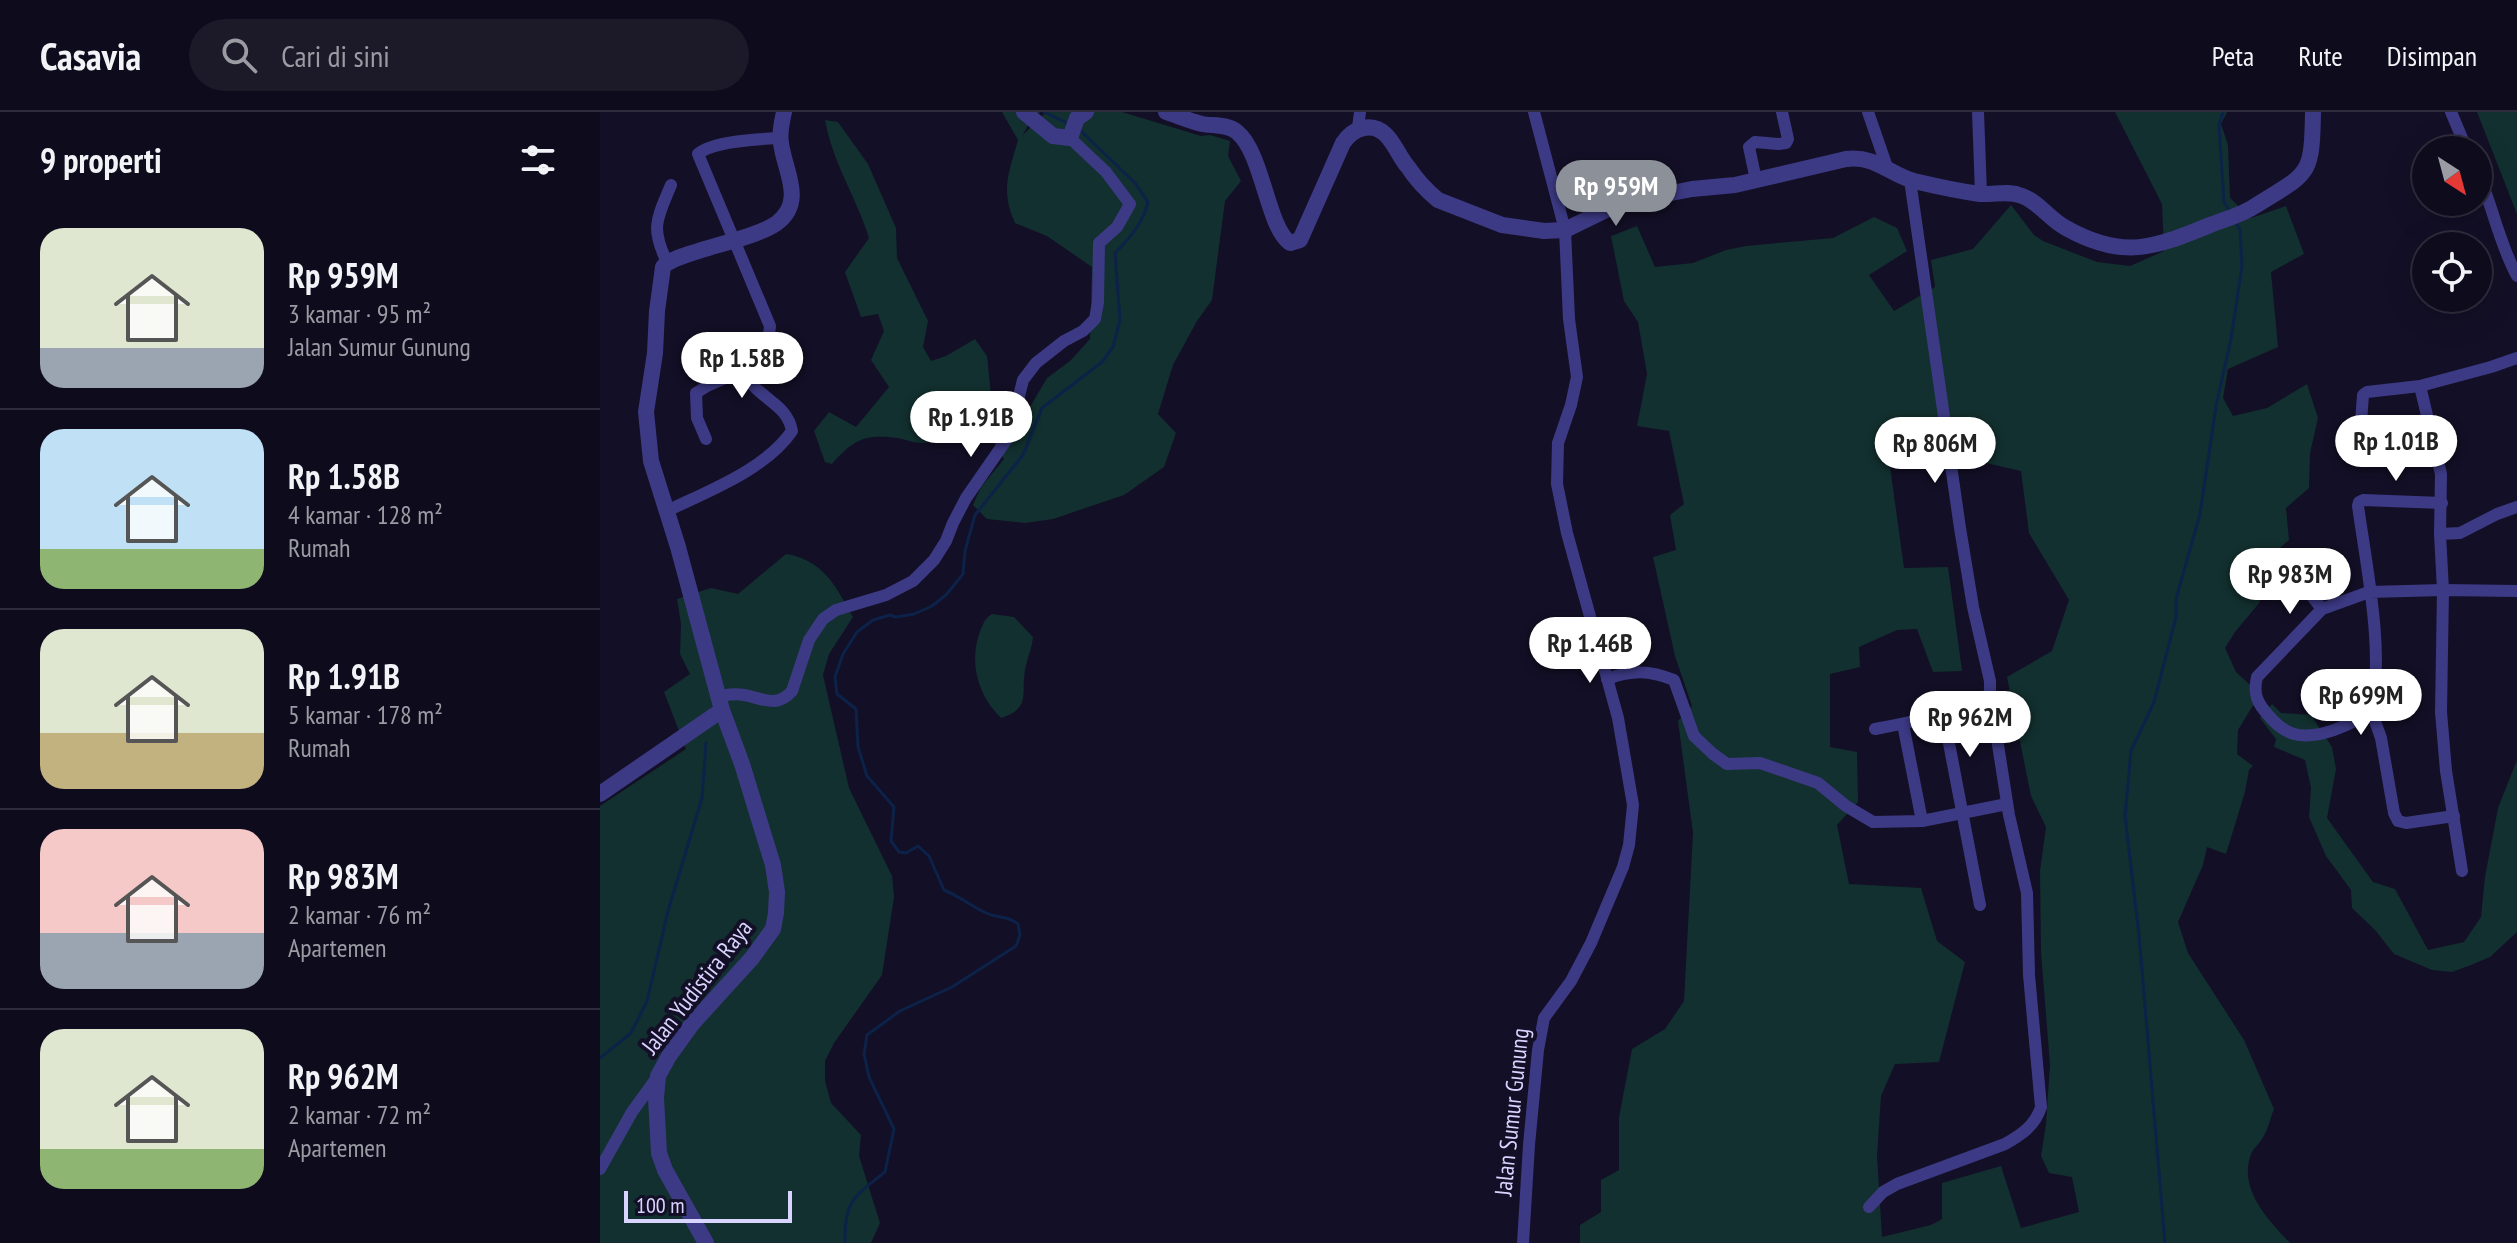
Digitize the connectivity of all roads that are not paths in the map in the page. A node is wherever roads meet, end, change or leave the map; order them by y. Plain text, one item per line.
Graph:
1 (784, 112) edge
2 (1024, 112) edge
3 (1166, 112) edge
4 (1534, 112) edge
5 (1782, 112) edge
6 (1868, 112) edge
7 (1978, 112) edge
8 (2313, 112) edge
9 (2451, 112) edge
10 (1359, 120) edge
11 (1076, 125) edge
12 (2461, 136) edge
13 (780, 138) junction
14 (1887, 167) junction
15 (1756, 180) junction
16 (1910, 180) junction
17 (671, 185) dead end
18 (1981, 194) junction
19 (2491, 216) edge
20 (1565, 230) junction
21 (735, 242) junction
22 (667, 262) junction
23 (2517, 276) edge
24 (2517, 358) edge
25 (741, 371) junction
26 (2420, 386) junction
27 (2361, 422) dead end
28 (706, 439) dead end
29 (2442, 503) junction
30 (2517, 507) edge
31 (667, 511) junction
32 (2440, 534) junction
33 (2294, 573) dead end
34 (2443, 590) junction
35 (2517, 591) edge
36 (2369, 592) junction
37 (2322, 609) junction
38 (1607, 679) junction
39 (1990, 694) junction
40 (720, 704) junction
41 (2371, 710) junction
42 (1943, 712) junction
43 (1903, 724) junction
44 (1875, 729) dead end
45 (600, 794) edge
46 (2007, 804) junction
47 (1962, 813) junction
48 (2454, 816) junction
49 (1922, 821) junction
50 (2462, 871) dead end
51 (1980, 905) dead end
52 (658, 1076) junction
53 (600, 1169) edge
54 (1869, 1207) dead end
55 (706, 1243) edge
56 (1523, 1243) edge

1 - 13 street
2 - 11 street
3 - 10 street
4 - 20 street, Jalan Sumur Gunung
5 - 15 street
6 - 14 street
7 - 18 street
8 - 18 street
9 - 12 street
10 - 20 street
11 - 40 street
13 - 21 street
13 - 21 street
14 - 15 street
14 - 16 street
15 - 20 street
16 - 18 street
16 - 39 street
17 - 22 street
19 - 23 street
20 - 38 street, Jalan Sumur Gunung
21 - 22 street
21 - 25 street
22 - 31 street, Jalan Yudistira Raya
24 - 26 street
25 - 28 street
25 - 31 street
26 - 27 street
26 - 29 street
29 - 32 street
29 - 36 street
30 - 32 street
31 - 40 street, Jalan Yudistira Raya
32 - 34 street
33 - 37 street
34 - 35 street
34 - 36 street
34 - 48 street
36 - 37 street
36 - 41 street
37 - 41 street
38 - 49 street
38 - 56 street, Jalan Sumur Gunung
39 - 42 street
39 - 46 street
40 - 45 street
40 - 52 street, Jalan Yudistira Raya
41 - 48 street
42 - 43 street
42 - 47 street
43 - 44 street
43 - 49 street
46 - 47 street
46 - 54 street
47 - 49 street
47 - 51 street
48 - 50 street
52 - 53 street
52 - 55 street, Jalan Yudistira Raya

